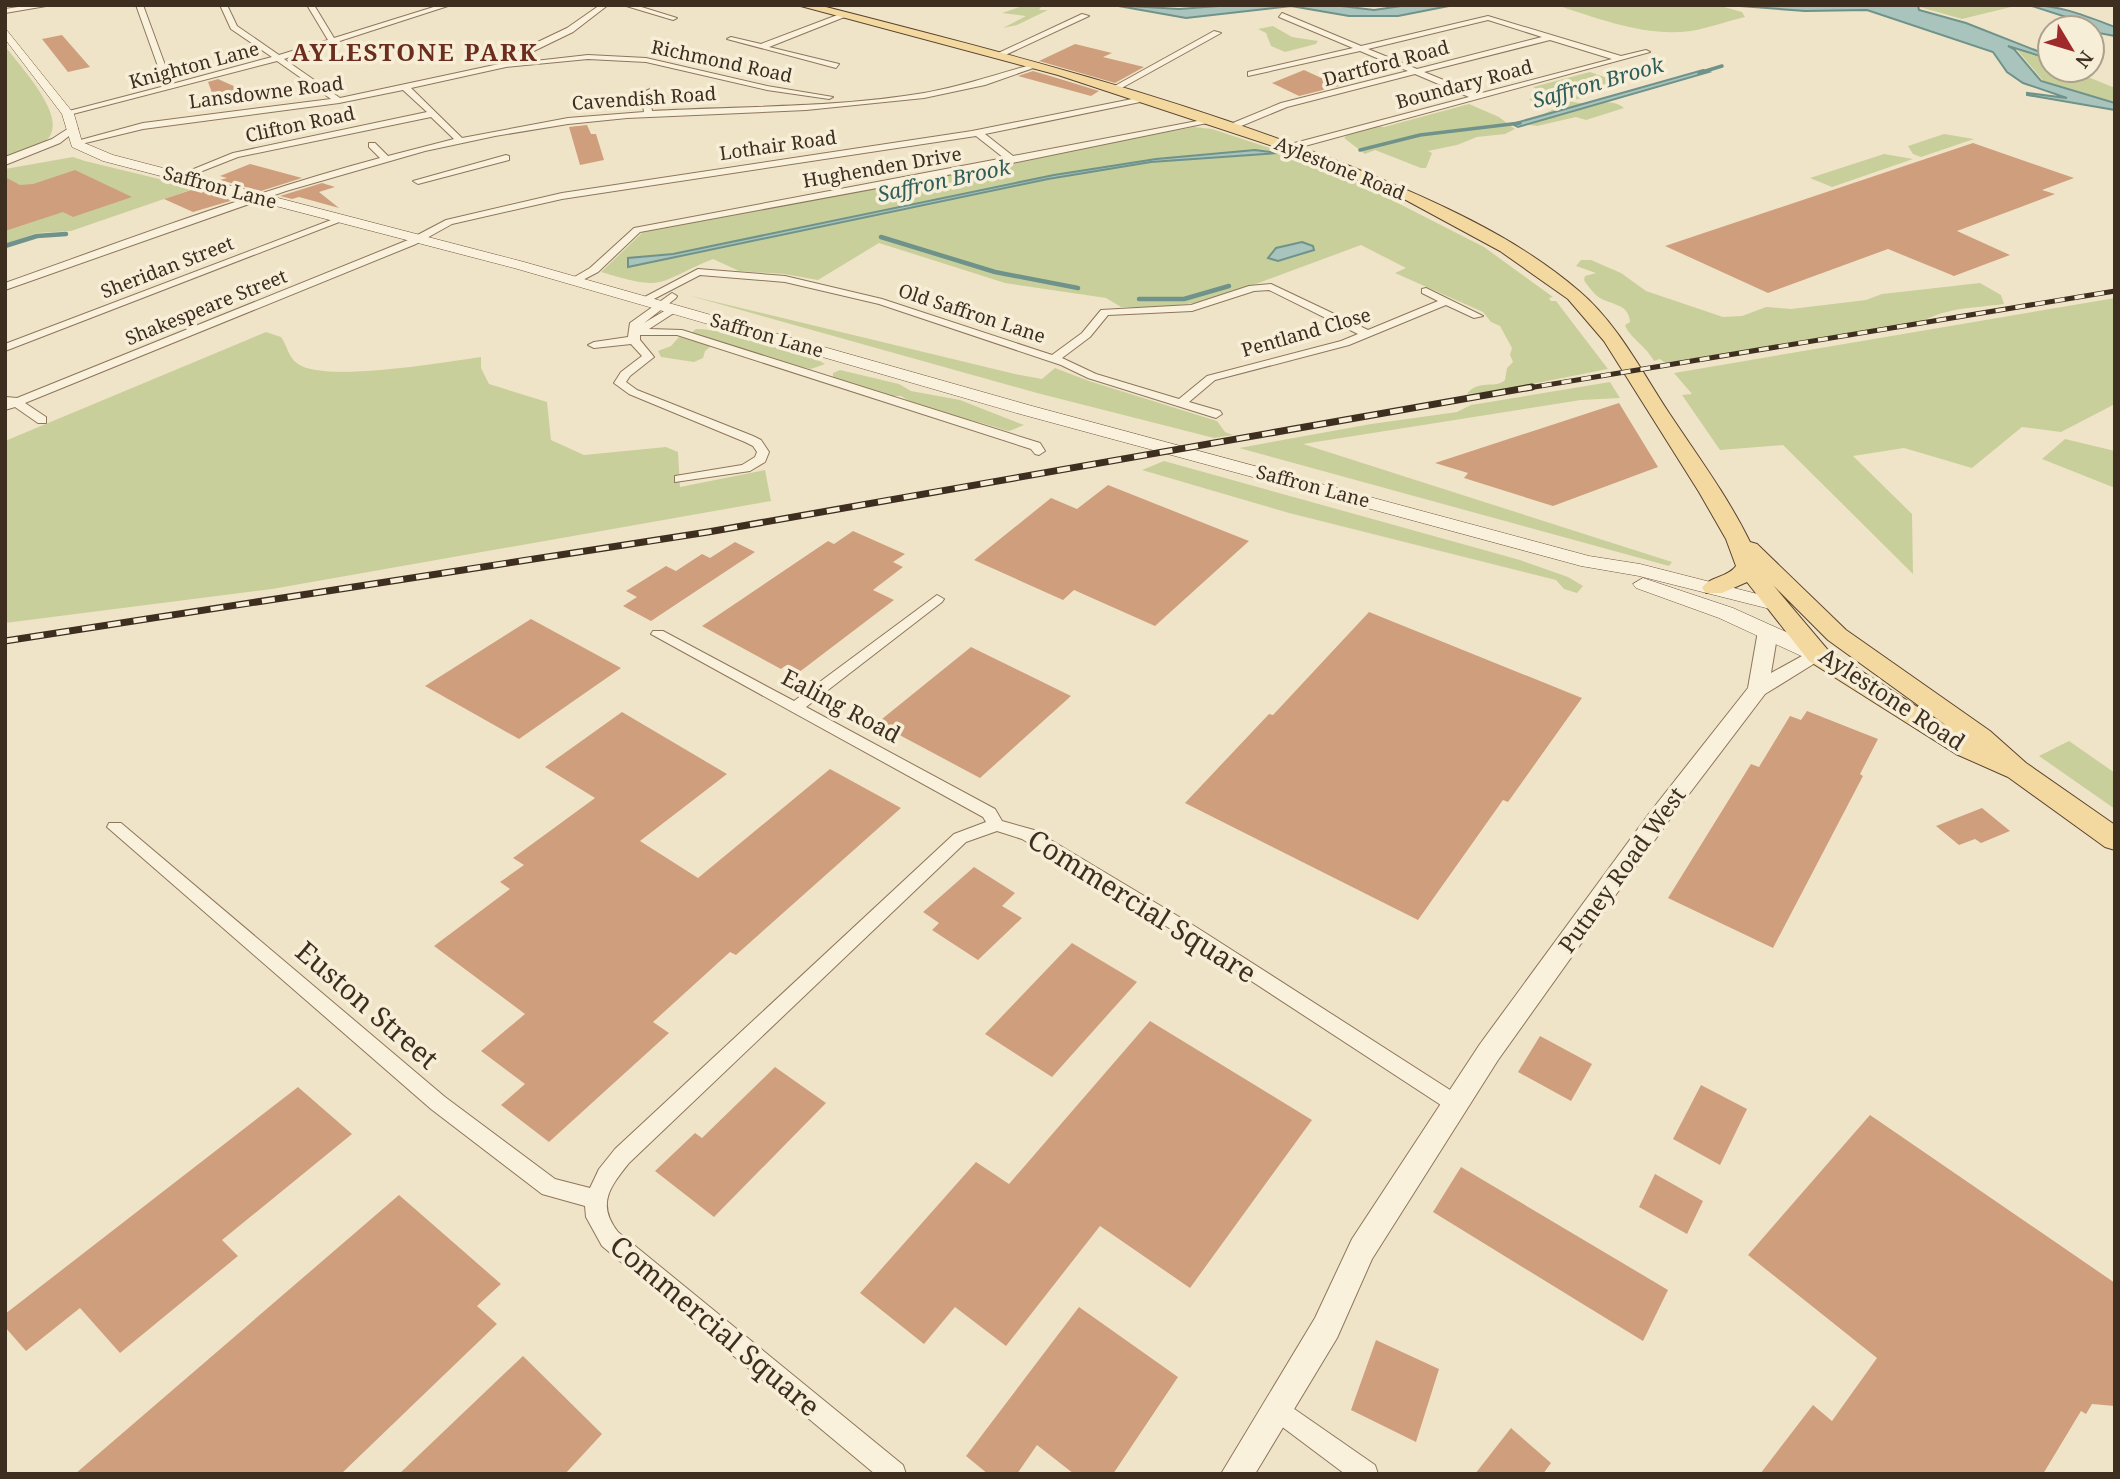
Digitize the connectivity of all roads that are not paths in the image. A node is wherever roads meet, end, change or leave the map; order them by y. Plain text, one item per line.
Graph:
1 (49, 5) edge
2 (139, 5) edge
3 (223, 5) edge
4 (310, 5) edge
5 (414, 5) edge
6 (448, 5) edge
7 (605, 5) edge
8 (625, 5) edge
9 (803, 5) edge
10 (5, 12) edge
11 (421, 14) junction
12 (1282, 15) dead end
13 (843, 16) junction
14 (1085, 16) dead end
15 (673, 18) dead end
16 (5, 31) edge
17 (1217, 33) dead end
18 (1551, 37) junction
19 (731, 39) dead end
20 (333, 42) junction
21 (761, 47) junction
22 (1360, 48) junction
23 (1646, 52) dead end
24 (998, 55) junction
25 (279, 58) junction
26 (1621, 59) junction
27 (1038, 65) junction
28 (503, 66) junction
29 (836, 66) dead end
30 (1415, 71) junction
31 (1251, 74) dead end
32 (170, 88) junction
33 (406, 88) junction
34 (1115, 88) junction
35 (655, 89) dead end
36 (1477, 97) junction
37 (1146, 98) junction
38 (340, 101) junction
39 (849, 103) junction
40 (648, 113) junction
41 (68, 114) junction
42 (431, 114) junction
43 (1213, 121) junction
44 (1231, 127) junction
45 (72, 129) junction
46 (978, 133) junction
47 (461, 141) junction
48 (76, 144) junction
49 (372, 145) dead end
50 (447, 145) junction
51 (1290, 147) junction
52 (456, 152) dead end
53 (465, 158) dead end
54 (506, 158) dead end
55 (386, 159) junction
56 (1012, 160) junction
57 (5, 162) edge
58 (474, 165) junction
59 (179, 177) junction
60 (418, 181) dead end
61 (257, 197) junction
62 (342, 219) junction
63 (419, 238) junction
64 (710, 272) junction
65 (575, 281) junction
66 (5, 287) edge
67 (1426, 291) dead end
68 (1446, 301) junction
69 (659, 305) junction
70 (1478, 316) dead end
71 (1368, 334) junction
72 (635, 336) junction
73 (594, 345) dead end
74 (5, 348) edge
75 (1053, 359) junction
76 (9, 402) edge
77 (1181, 403) junction
78 (1216, 414) dead end
79 (42, 420) dead end
80 (1039, 451) dead end
81 (680, 479) dead end
82 (1737, 539) junction
83 (1588, 562) junction
84 (1748, 566) junction
85 (1714, 588) junction
86 (937, 599) dead end
87 (1774, 604) junction
88 (1768, 631) junction
89 (658, 634) dead end
90 (1837, 635) junction
91 (1818, 655) junction
92 (1758, 689) junction
93 (795, 708) junction
94 (2017, 770) junction
95 (996, 825) junction
96 (115, 827) dead end
97 (2115, 840) edge
98 (1454, 1103) junction
99 (597, 1199) junction
100 (1277, 1409) junction
101 (894, 1474) edge
102 (1237, 1474) edge
103 (1366, 1474) edge

1 - 10 street
2 - 32 street
3 - 25 street
4 - 20 street
5 - 11 street
6 - 11 street, Knighton Lane
7 - 28 street, Lansdowne Road
8 - 15 street
9 - 13 main road, Aylestone Road
11 - 20 street, Knighton Lane
12 - 22 street
13 - 21 street
13 - 24 main road, Aylestone Road
14 - 24 street
16 - 41 main road
17 - 34 street
18 - 22 street
18 - 26 street
18 - 30 street, Dartford Road
19 - 21 street
20 - 25 street, Knighton Lane
21 - 29 street
22 - 30 street
22 - 31 street
23 - 26 street, Boundary Road
24 - 27 main road, Aylestone Road
25 - 32 street, Knighton Lane
25 - 38 street
26 - 36 street, Boundary Road
27 - 34 main road, Aylestone Road
27 - 39 street, Cavendish Road
28 - 33 street, Lansdowne Road
28 - 39 street, Richmond Road
30 - 36 street
30 - 44 street, Dartford Road
32 - 41 street, Knighton Lane
33 - 38 street, Lansdowne Road
33 - 42 street
34 - 37 main road, Aylestone Road
35 - 40 street
36 - 51 street, Boundary Road
37 - 43 main road, Aylestone Road
37 - 46 street, Lothair Road
38 - 48 street, Lansdowne Road
39 - 40 street, Cavendish Road
40 - 47 street, Cavendish Road
41 - 45 main road
42 - 47 street
42 - 59 street, Clifton Road
43 - 44 main road, Aylestone Road
43 - 56 street, Hughenden Drive
44 - 51 main road, Aylestone Road
45 - 48 main road
45 - 57 street
46 - 56 street
46 - 63 street, Lothair Road
47 - 50 street, Cavendish Road
48 - 57 street
48 - 59 main road, Saffron Lane
49 - 55 street
50 - 52 street
50 - 55 street, Cavendish Road
51 - 82 main road, Aylestone Road
53 - 58 street
54 - 58 street
55 - 61 street, Cavendish Road
56 - 65 street, Hughenden Drive
58 - 60 street
59 - 61 main road, Saffron Lane
61 - 62 main road, Saffron Lane
61 - 66 street, Cavendish Road
62 - 63 main road, Saffron Lane
62 - 74 street, Sheridan Street
63 - 65 main road, Saffron Lane
63 - 76 street, Shakespeare Street
64 - 69 street
64 - 69 street, Old Saffron Lane
64 - 75 street, Old Saffron Lane
65 - 69 main road, Saffron Lane
67 - 68 street
68 - 70 street
68 - 71 street, Pentland Close
69 - 72 street
69 - 83 main road, Saffron Lane
71 - 75 street
71 - 77 street, Pentland Close
72 - 73 street
72 - 80 street
72 - 81 street
75 - 77 street, Old Saffron Lane
76 - 79 street
77 - 78 street, Old Saffron Lane
82 - 84 main road, Aylestone Road
82 - 90 main road, Aylestone Road
83 - 85 main road, Saffron Lane
83 - 88 main road, Saffron Lane
84 - 85 main road
84 - 87 main road, Aylestone Road
85 - 87 main road, Saffron Lane
86 - 93 street
87 - 88 main road
87 - 90 main road
87 - 91 main road, Aylestone Road
88 - 91 main road, Saffron Lane
88 - 92 street, Putney Road West
89 - 93 street, Ealing Road
90 - 94 main road, Aylestone Road
91 - 92 street, Putney Road West
91 - 94 main road, Aylestone Road
92 - 98 street, Putney Road West
93 - 95 street, Ealing Road
94 - 97 main road, Aylestone Road
95 - 98 street, Commercial Square
95 - 99 street
96 - 99 street, Euston Street
98 - 100 street
99 - 101 street, Commercial Square
100 - 102 street
100 - 103 street

